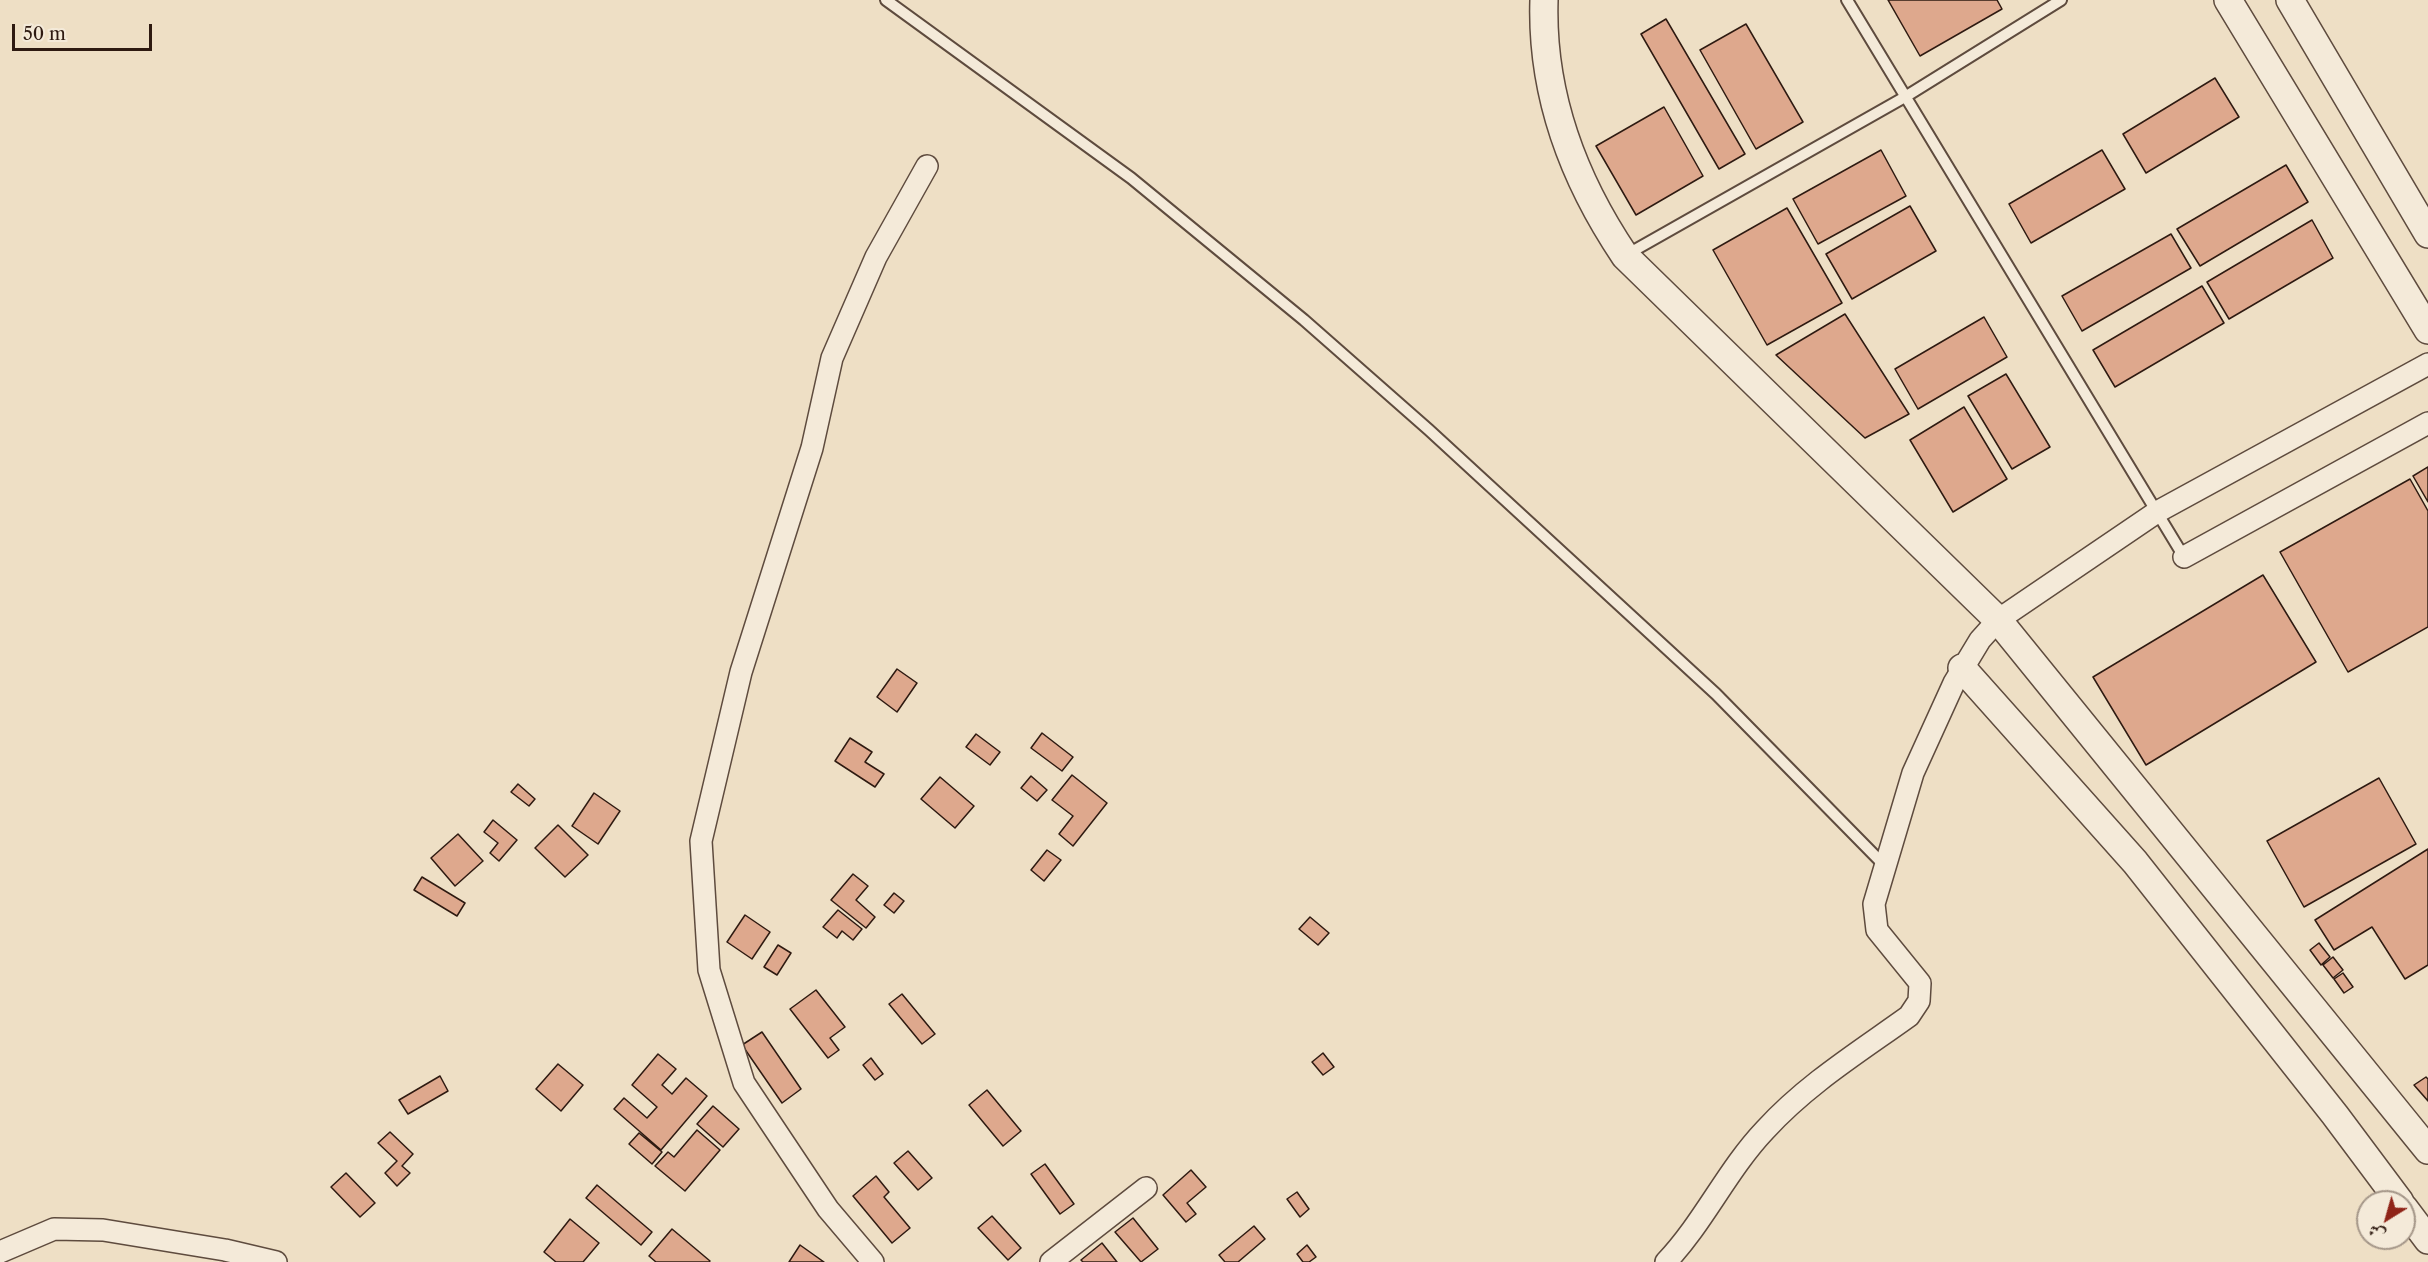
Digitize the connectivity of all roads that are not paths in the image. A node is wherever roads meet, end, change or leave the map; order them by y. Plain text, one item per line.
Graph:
1 (886, 0) edge
2 (1544, 0) edge
3 (1847, 0) edge
4 (2061, 0) edge
5 (2228, 0) edge
6 (2290, 0) edge
7 (1905, 97) junction
8 (927, 166) dead end
9 (2428, 234) edge
10 (1626, 256) junction
11 (2428, 330) edge
12 (2428, 364) edge
13 (2428, 423) edge
14 (2157, 512) junction
15 (2184, 557) joint
16 (1998, 620) junction
17 (1962, 668) junction
18 (1887, 867) junction
19 (2428, 1150) edge
20 (1146, 1188) dead end
21 (2391, 1190) edge
22 (2416, 1224) edge
23 (2428, 1240) edge
24 (0, 1252) edge
25 (276, 1262) edge
26 (873, 1262) edge
27 (1051, 1262) edge
28 (1666, 1262) edge

1 - 18 lane
2 - 10 street
3 - 7 lane
4 - 7 lane
5 - 11 street
6 - 9 street
7 - 10 lane
7 - 14 lane
8 - 26 street
10 - 16 street
12 - 14 street
13 - 15 street
14 - 15 lane
14 - 16 street
16 - 17 street
16 - 19 street
17 - 18 street
17 - 21 street
18 - 28 street
20 - 27 street
22 - 23 street
24 - 25 street

